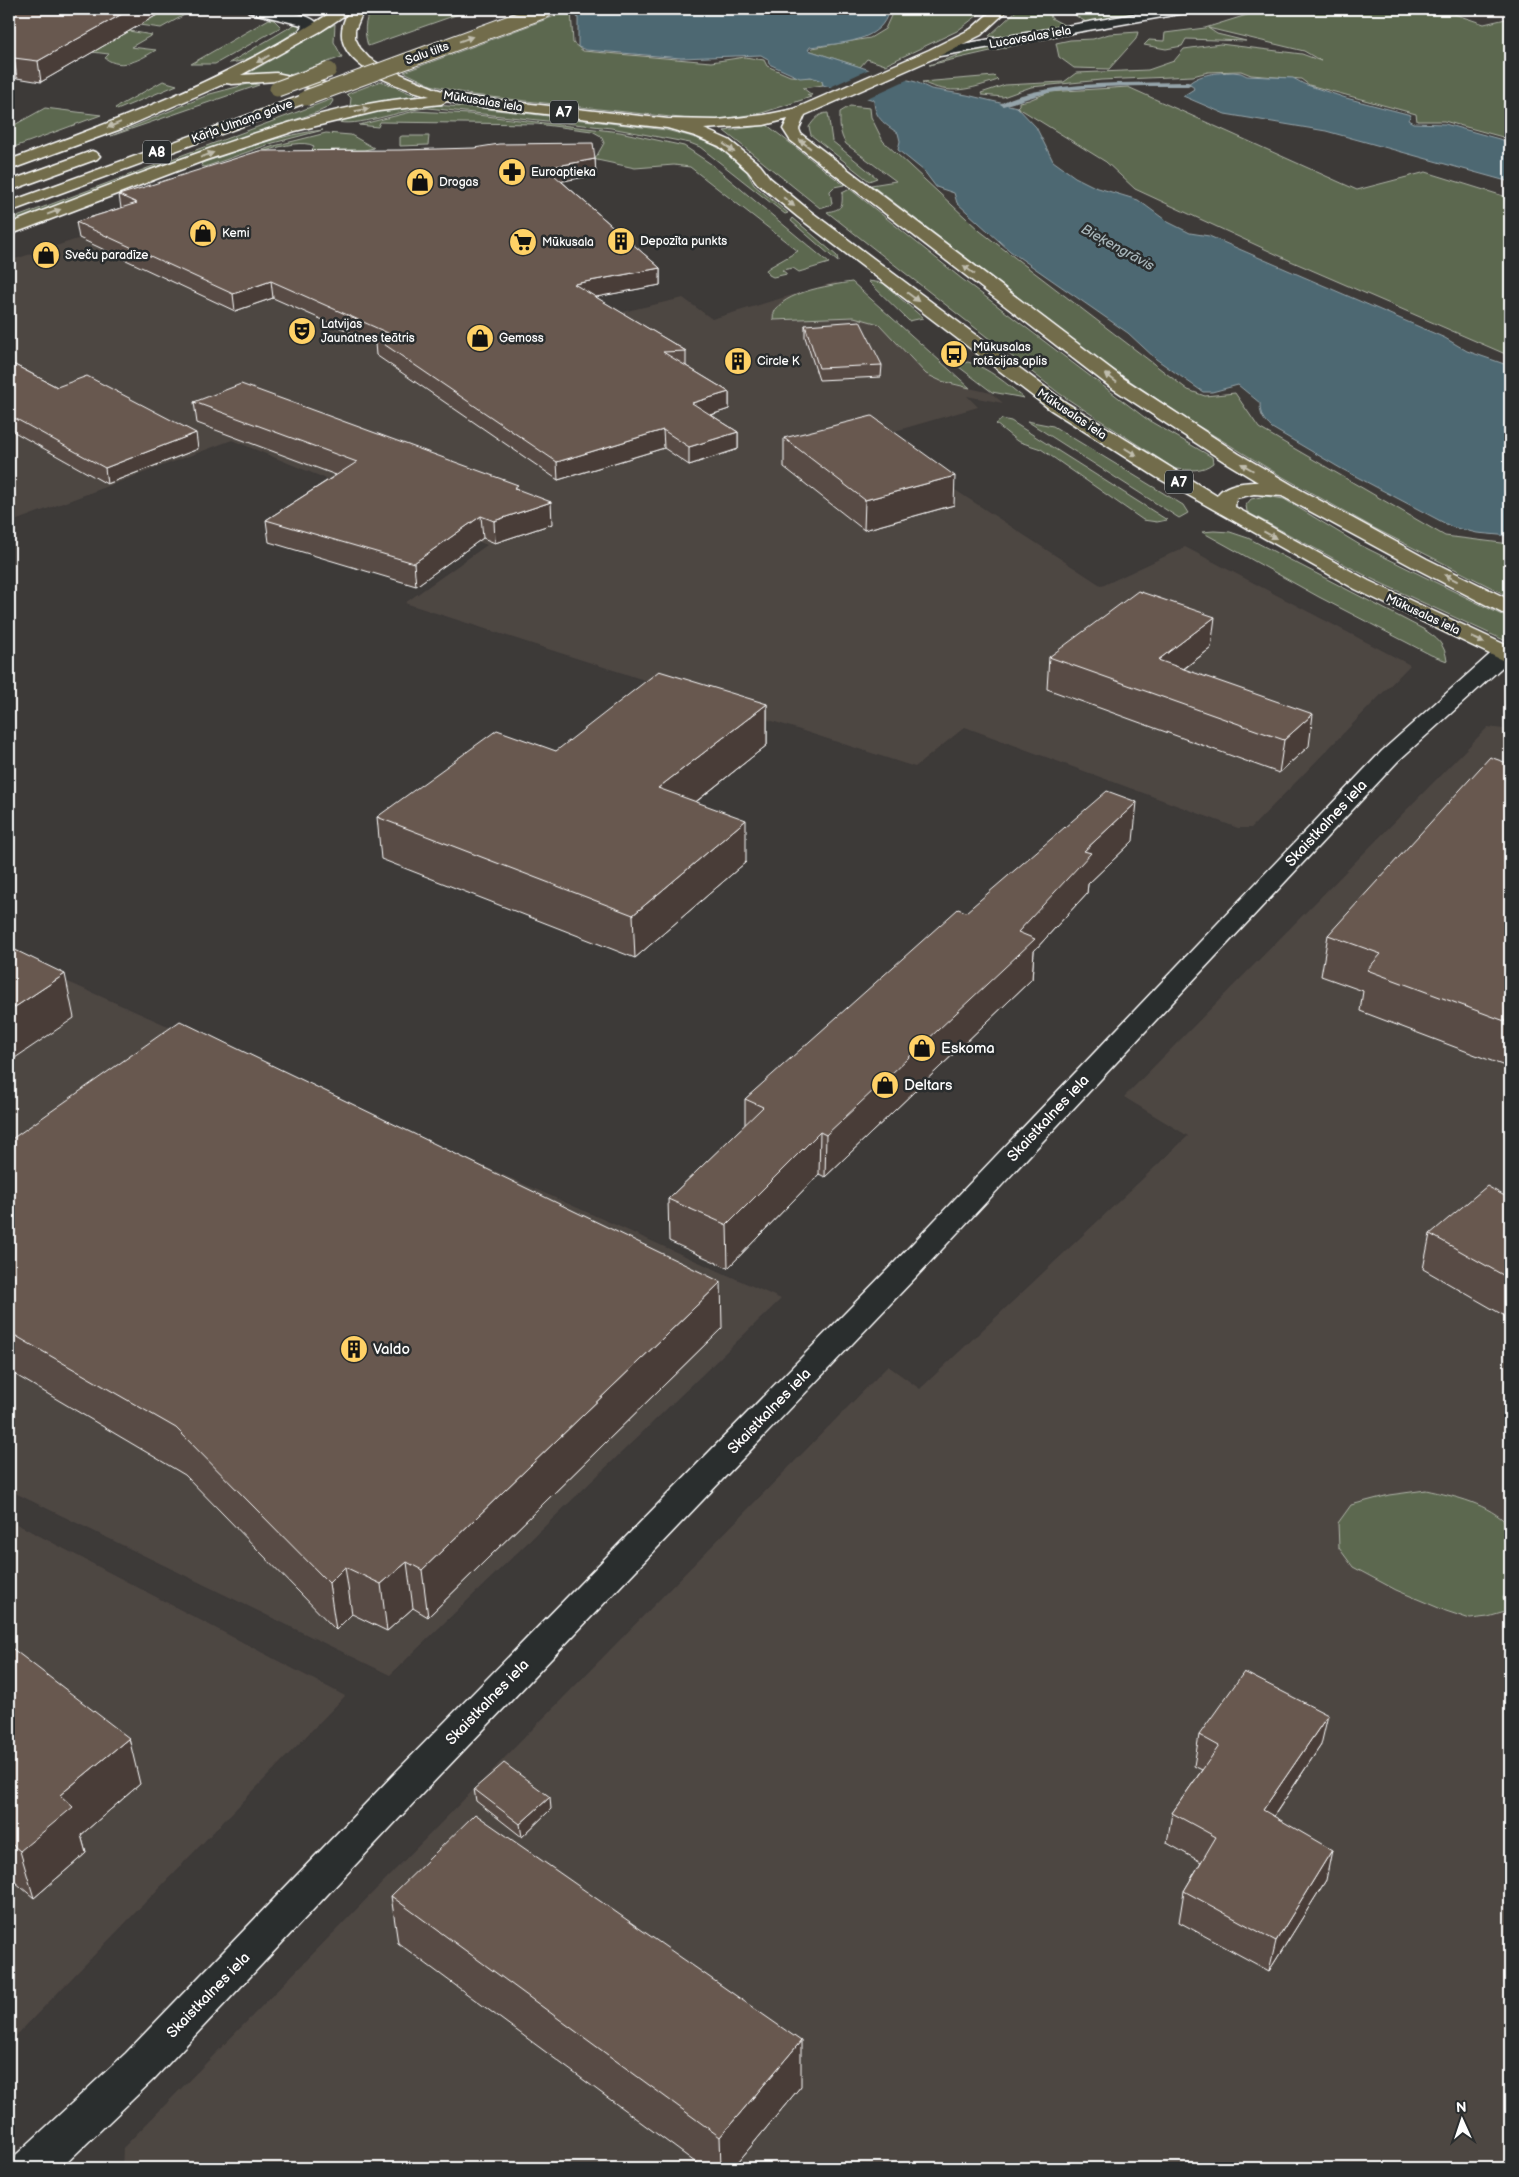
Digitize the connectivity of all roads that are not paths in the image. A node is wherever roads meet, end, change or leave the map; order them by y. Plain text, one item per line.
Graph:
1 (254, 9) edge
2 (344, 9) edge
3 (357, 9) edge
4 (548, 9) edge
5 (1002, 9) edge
6 (1185, 9) edge
7 (313, 10) edge
8 (276, 13) junction
9 (305, 34) junction
10 (379, 52) dead end
11 (934, 53) junction
12 (219, 82) junction
13 (258, 96) dead end
14 (306, 98) joint
15 (459, 100) junction
16 (799, 112) junction
17 (325, 117) junction
18 (668, 124) junction
19 (110, 149) dead end
20 (9, 165) edge
21 (9, 186) edge
22 (9, 207) edge
23 (9, 230) edge
24 (1292, 493) junction
25 (1224, 509) junction
26 (1510, 608) edge
27 (1508, 654) edge
28 (32, 2168) edge

1 - 8 street
2 - 9 highway
3 - 15 highway, Mūkusalas iela / A7
14 -> 4 highway, Salu tilts / A8, bridge
5 - 11 highway, Mūkusalas iela
6 - 11 street, Lucavsalas iela
7 - 8 street
8 - 9 street
9 -> 12 highway
10 - 13 highway, Kārļa Ulmaņa gatve, bridge
11 - 16 highway, Mūkusalas iela
12 - 17 highway
12 -> 20 highway
14 - 22 highway, Kārļa Ulmaņa gatve / A8
17 -> 15 highway
15 - 18 highway, Mūkusalas iela / A7
16 - 18 highway, Mūkusalas iela
24 -> 16 highway
23 -> 17 highway
18 -> 25 highway, Mūkusalas iela / A7
19 - 21 highway
24 - 25 highway
26 -> 24 highway
25 -> 27 highway, Mūkusalas iela / A7
27 - 28 street, Skaistkalnes iela

